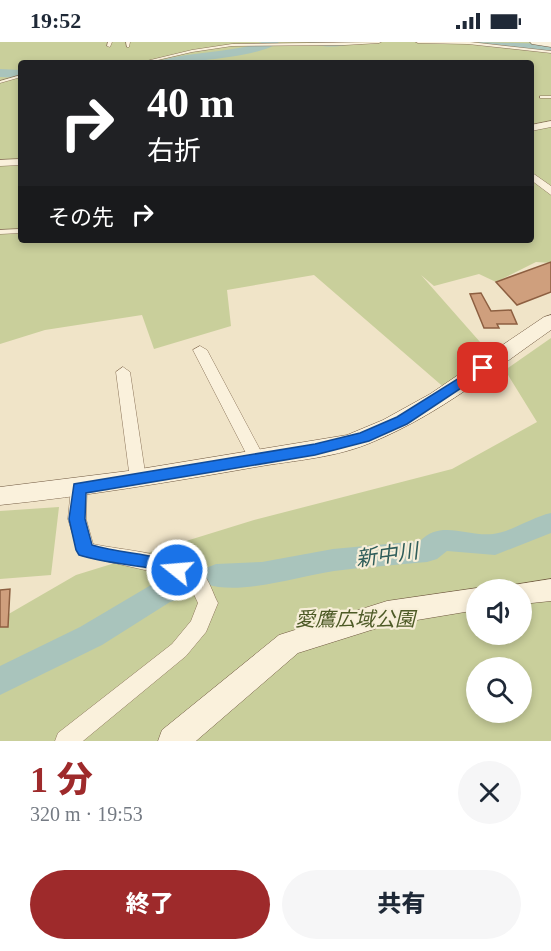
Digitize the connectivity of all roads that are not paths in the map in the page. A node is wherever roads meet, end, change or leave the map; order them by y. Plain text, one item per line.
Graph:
1 (379, 42) edge
2 (418, 42) edge
3 (536, 42) edge
4 (551, 44) edge
5 (551, 52) edge
6 (155, 60) edge
7 (18, 76) edge
8 (0, 82) edge
9 (542, 97) dead end
10 (551, 97) edge
11 (551, 124) edge
12 (534, 127) edge
13 (18, 162) edge
14 (0, 163) edge
15 (534, 178) edge
16 (551, 192) edge
17 (18, 231) edge
18 (0, 232) edge
19 (551, 321) edge
20 (200, 350) dead end
21 (123, 372) dead end
22 (257, 459) junction
23 (138, 479) junction
24 (79, 488) junction
25 (0, 496) edge
26 (551, 590) edge
27 (532, 592) edge
28 (466, 601) edge
29 (66, 741) edge
30 (173, 741) edge

1 - 6 lane
2 - 5 lane
3 - 4 street
7 - 8 lane
9 - 10 lane
11 - 12 street
13 - 14 street
15 - 16 street
17 - 18 lane
19 - 22 street
20 - 22 street
21 - 23 street
22 - 23 street
23 - 24 street
24 - 25 street
24 - 29 street
26 - 27 street
28 - 30 street

